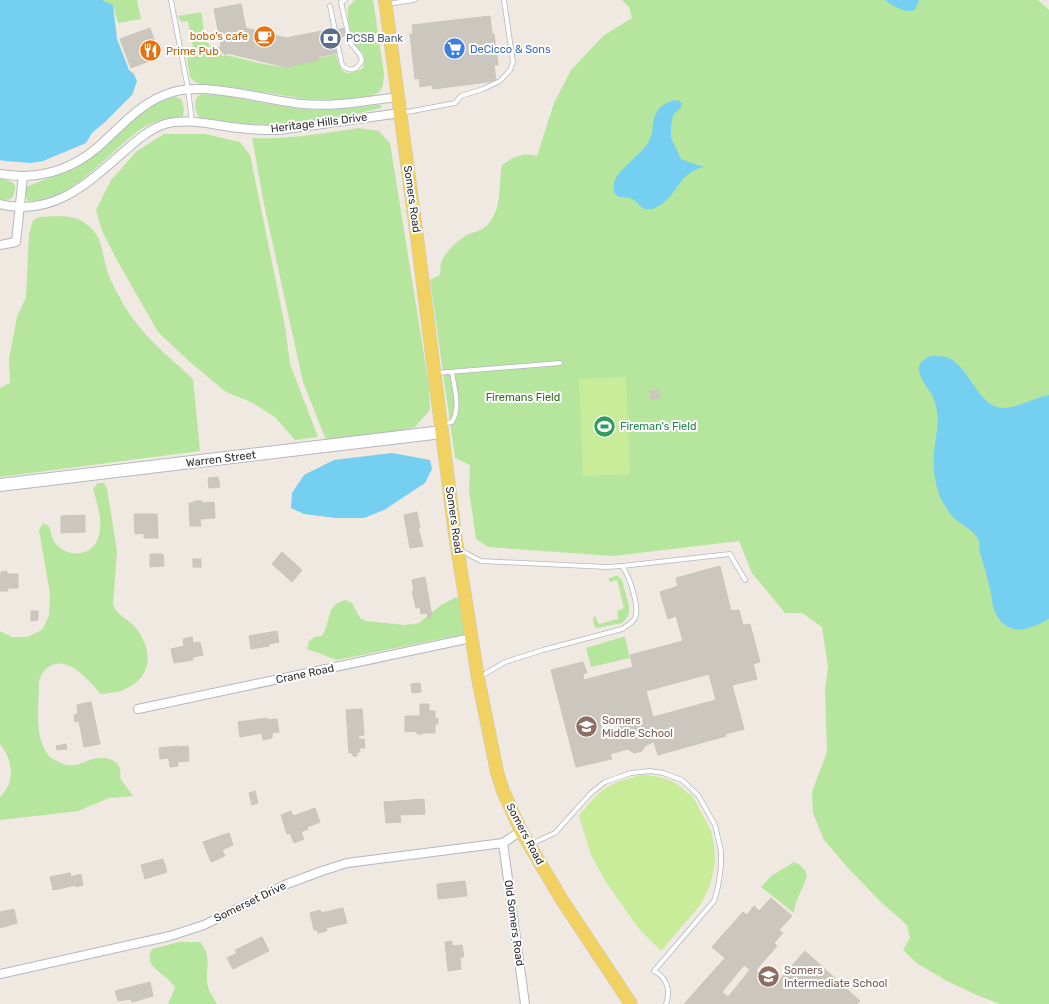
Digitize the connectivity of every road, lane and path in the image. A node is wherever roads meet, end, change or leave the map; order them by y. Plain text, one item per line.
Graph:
1 (171, 0) edge
2 (414, 0) edge
3 (504, 0) edge
4 (343, 1) edge
5 (385, 2) edge
6 (330, 6) dead end
7 (188, 89) junction
8 (398, 97) junction
9 (400, 113) junction
10 (192, 122) junction
11 (0, 174) edge
12 (23, 176) junction
13 (0, 204) edge
14 (19, 207) junction
15 (0, 246) edge
16 (560, 362) dead end
17 (452, 372) junction
18 (435, 373) junction
19 (442, 428) junction
20 (0, 485) edge
21 (458, 549) junction
22 (622, 566) junction
23 (745, 580) dead end
24 (472, 638) junction
25 (478, 678) junction
26 (138, 709) dead end
27 (521, 831) junction
28 (503, 843) junction
29 (529, 845) junction
30 (0, 974) edge
31 (525, 1004) edge
32 (631, 1004) edge
33 (666, 1004) edge

1 - 7 lane
2 - 5 lane
3 - 9 lane
4 - 6 lane
5 - 8 main road, Somers Road
7 - 8 street, Heritage Hills Drive
7 - 10 lane
7 - 12 street, Heritage Hills Drive
8 - 9 main road, Somers Road
9 - 10 street, Heritage Hills Drive
9 - 18 main road, Somers Road
10 - 14 street, Heritage Hills Drive
11 - 12 street, Heritage Hills Drive
12 - 14 street
13 - 14 street, Heritage Hills Drive
14 - 15 street
16 - 17 lane
17 - 18 lane
17 - 19 lane
18 - 19 main road, Somers Road
19 - 20 street, Warren Street
19 - 21 main road, Somers Road
21 - 22 lane
21 - 24 main road, Somers Road
22 - 23 lane
22 - 25 lane
24 - 25 main road, Somers Road
24 - 26 street, Crane Road
25 - 27 main road, Somers Road
27 - 28 street
27 - 29 main road, Somers Road
28 - 30 street, Somerset Drive
28 - 31 street, Old Somers Road
29 - 32 main road, Somers Road
29 - 33 lane

